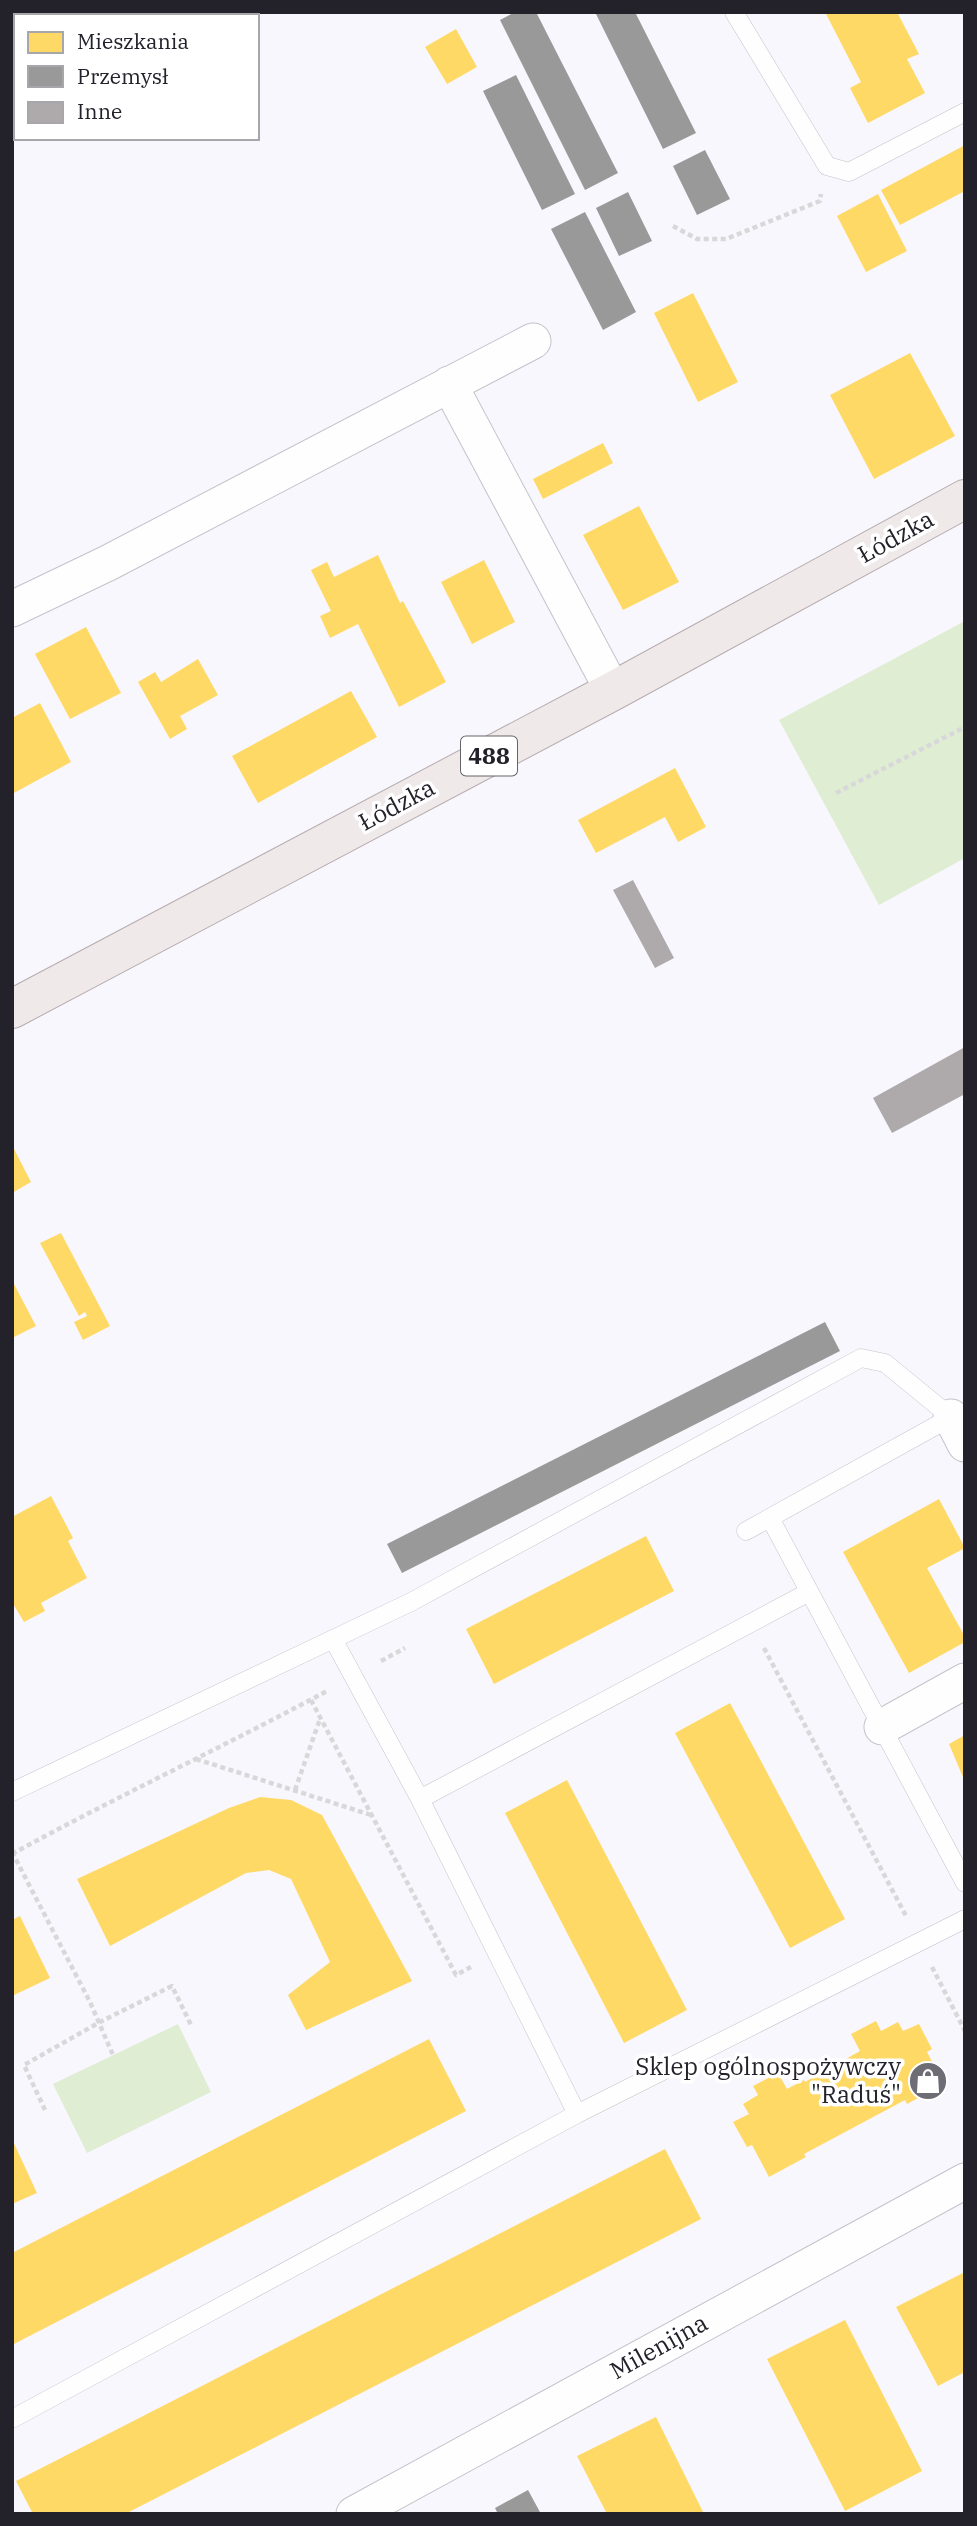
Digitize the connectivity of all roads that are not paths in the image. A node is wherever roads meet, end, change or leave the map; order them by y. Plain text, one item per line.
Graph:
1 (734, 12) edge
2 (965, 112) edge
3 (533, 341) dead end
4 (449, 384) junction
5 (965, 499) edge
6 (12, 609) edge
7 (612, 691) junction
8 (12, 1009) edge
9 (960, 1424) edge
10 (770, 1518) junction
11 (746, 1531) dead end
12 (809, 1592) junction
13 (333, 1639) junction
14 (965, 1681) edge
15 (882, 1727) junction
16 (12, 1793) edge
17 (420, 1799) junction
18 (965, 1883) edge
19 (965, 1919) edge
20 (577, 2113) junction
21 (965, 2181) edge
22 (12, 2419) edge
23 (354, 2514) edge

1 - 2 lane
3 - 4 street
4 - 6 street
4 - 7 street
5 - 7 main road, Łódzka / 488
7 - 8 main road, Łódzka / 488
9 - 10 lane
9 - 13 lane
10 - 11 lane
10 - 12 lane
12 - 15 lane
12 - 17 lane
13 - 16 lane
13 - 17 lane
14 - 15 street
15 - 18 lane
17 - 20 lane
19 - 20 lane
20 - 22 lane
21 - 23 street, Milenijna

